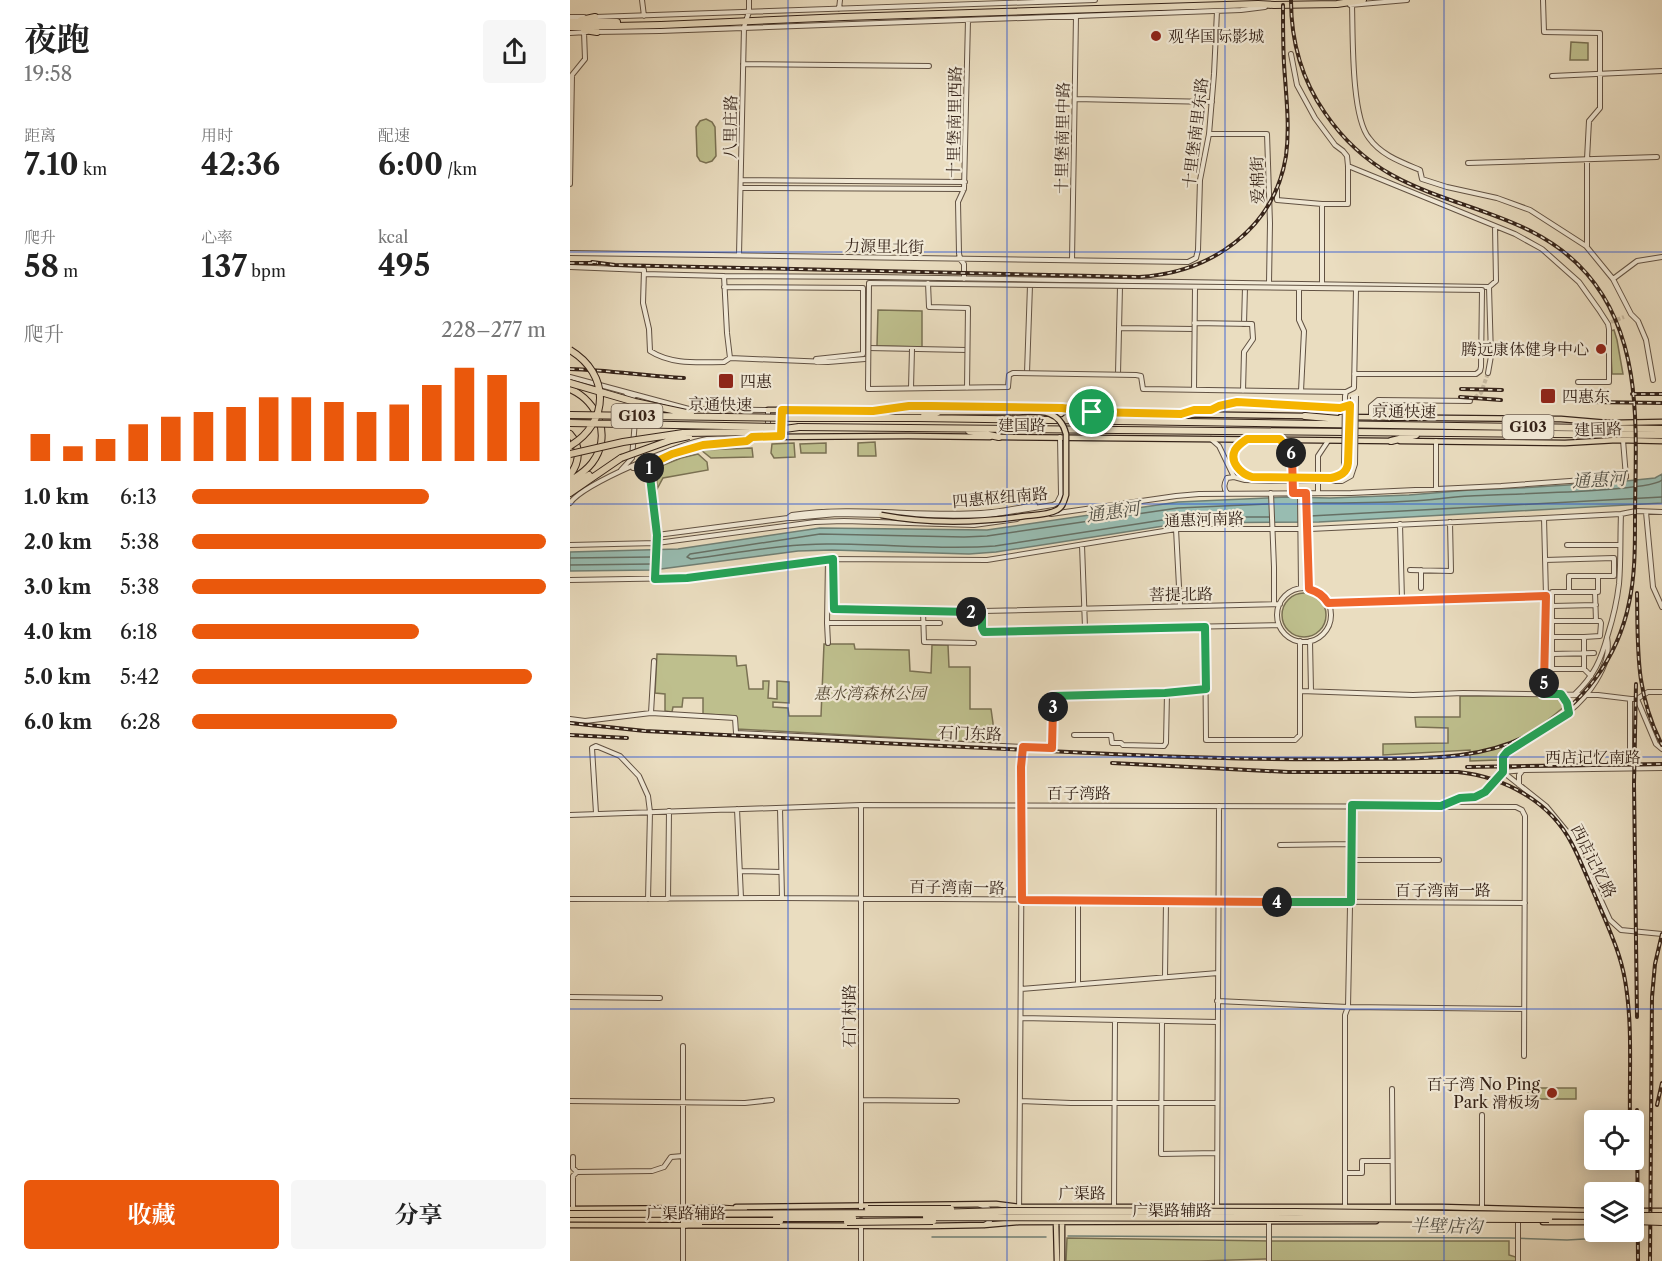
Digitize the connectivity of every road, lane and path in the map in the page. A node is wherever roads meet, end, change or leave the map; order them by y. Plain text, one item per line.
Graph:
1 (642, 0) edge
2 (749, 0) edge
3 (840, 0) edge
4 (1095, 0) edge
5 (1257, 0) edge
6 (1363, 0) edge
7 (1400, 0) edge
8 (1407, 0) edge
9 (1543, 0) edge
10 (1045, 1) edge
11 (993, 2) edge
12 (1337, 4) junction
13 (1186, 5) edge
14 (1274, 5) junction
15 (1352, 5) junction
16 (839, 9) junction
17 (1217, 11) junction
18 (644, 16) junction
19 (1076, 16) junction
20 (595, 17) joint
21 (746, 20) junction
22 (968, 20) junction
23 (571, 25) edge
24 (584, 32) junction
25 (597, 32) junction
26 (1291, 54) dead end
27 (743, 64) junction
28 (929, 66) dead end
29 (1662, 71) edge
30 (1600, 73) junction
31 (1552, 76) dead end
32 (1075, 99) junction
33 (1212, 102) junction
34 (1209, 134) junction
35 (1657, 156) dead end
36 (1587, 159) junction
37 (1468, 163) dead end
38 (1348, 166) junction
39 (741, 180) junction
40 (965, 182) junction
41 (570, 184) edge
42 (741, 188) junction
43 (964, 189) junction
44 (1277, 190) dead end
45 (1322, 204) junction
46 (1495, 226) junction
47 (1587, 247) junction
48 (570, 253) edge
49 (739, 255) junction
50 (1662, 257) edge
51 (1196, 258) joint
52 (960, 259) junction
53 (1072, 260) junction
54 (570, 267) edge
55 (644, 274) junction
56 (724, 276) junction
57 (964, 279) junction
58 (1613, 279) junction
59 (928, 283) junction
60 (1269, 283) junction
61 (1322, 284) junction
62 (1030, 285) junction
63 (1120, 286) junction
64 (724, 287) junction
65 (1195, 287) junction
66 (1245, 287) junction
67 (1489, 287) junction
68 (1299, 288) junction
69 (1356, 289) junction
70 (1631, 314) junction
71 (1624, 317) tunnel mouth
72 (1194, 322) junction
73 (1244, 324) junction
74 (1119, 328) junction
75 (1194, 329) junction
76 (868, 348) junction
77 (912, 349) junction
78 (570, 350) edge
79 (968, 350) junction
80 (730, 358) junction
81 (865, 359) dead end
82 (816, 362) junction
83 (1027, 373) junction
84 (1488, 373) tunnel mouth
85 (1118, 374) junction
86 (1354, 374) junction
87 (570, 377) edge
88 (1653, 380) dead end
89 (1578, 382) dead end
90 (570, 383) edge
91 (911, 388) junction
92 (967, 388) junction
93 (1354, 388) junction
94 (570, 389) edge
95 (617, 389) junction
96 (1194, 390) junction
97 (1243, 391) junction
98 (1301, 392) junction
99 (1350, 396) junction
100 (1470, 401) dead end
101 (1350, 405) junction
102 (761, 410) junction
103 (768, 410) junction
104 (782, 410) junction
105 (873, 411) junction
106 (938, 412) junction
107 (1092, 412) junction
108 (703, 414) junction
109 (1181, 414) junction
110 (570, 416) edge
111 (1305, 416) junction
112 (1371, 417) junction
113 (918, 418) junction
114 (1056, 421) junction
115 (1662, 422) edge
116 (570, 423) edge
117 (1395, 424) junction
118 (799, 427) junction
119 (950, 428) junction
120 (1662, 429) edge
121 (710, 432) junction
122 (1429, 433) junction
123 (570, 434) edge
124 (1662, 435) edge
125 (760, 436) junction
126 (767, 436) junction
127 (781, 436) junction
128 (752, 437) junction
129 (999, 437) junction
130 (1060, 437) junction
131 (1211, 439) junction
132 (1247, 439) junction
133 (1280, 439) junction
134 (1623, 440) junction
135 (1328, 441) junction
136 (1390, 441) junction
137 (1436, 441) junction
138 (1662, 441) edge
139 (570, 446) edge
140 (570, 454) edge
141 (621, 458) junction
142 (649, 465) junction
143 (629, 468) junction
144 (618, 472) junction
145 (570, 475) edge
146 (1339, 476) junction
147 (1234, 477) junction
148 (1273, 479) junction
149 (570, 481) edge
150 (1436, 489) junction
151 (1271, 493) junction
152 (1293, 493) junction
153 (1300, 493) junction
154 (1306, 493) junction
155 (1318, 493) junction
156 (1227, 494) junction
157 (572, 495) edge
158 (1057, 503) junction
159 (1646, 512) junction
160 (1662, 512) edge
161 (1621, 514) junction
162 (881, 515) junction
163 (788, 518) junction
164 (1544, 518) junction
165 (1450, 522) junction
166 (1400, 524) junction
167 (1176, 529) junction
168 (1273, 529) junction
169 (1301, 529) junction
170 (1307, 529) junction
171 (657, 535) junction
172 (657, 543) junction
173 (570, 545) edge
174 (1082, 545) junction
175 (1567, 545) dead end
176 (1620, 545) junction
177 (831, 559) junction
178 (1545, 560) junction
179 (1410, 570) dead end
180 (1421, 570) junction
181 (1598, 576) junction
182 (655, 579) junction
183 (570, 580) edge
184 (1301, 588) junction
185 (1420, 588) dead end
186 (1309, 589) junction
187 (1569, 592) junction
188 (1595, 592) junction
189 (1546, 596) junction
190 (1402, 600) junction
191 (1328, 603) junction
192 (1277, 604) junction
193 (1596, 605) junction
194 (1179, 606) junction
195 (1552, 606) junction
196 (1662, 607) edge
197 (1084, 609) junction
198 (923, 611) junction
199 (982, 612) junction
200 (1552, 621) junction
201 (1596, 621) junction
202 (827, 623) junction
203 (924, 623) junction
204 (940, 623) dead end
205 (1279, 626) junction
206 (1205, 627) junction
207 (1084, 628) junction
208 (1552, 637) junction
209 (1584, 637) junction
210 (1607, 637) junction
211 (1310, 641) junction
212 (1300, 642) junction
213 (828, 643) dead end
214 (974, 643) dead end
215 (1584, 653) junction
216 (1594, 653) dead end
217 (1552, 654) junction
218 (654, 661) dead end
219 (1584, 669) junction
220 (1591, 676) junction
221 (1206, 689) junction
222 (1300, 691) junction
223 (1311, 691) junction
224 (1662, 692) edge
225 (1167, 693) junction
226 (1543, 694) junction
227 (1561, 694) junction
228 (1574, 695) junction
229 (1588, 695) junction
230 (1630, 699) junction
231 (1637, 699) junction
232 (651, 713) junction
233 (1569, 713) junction
234 (570, 719) edge
235 (1074, 735) dead end
236 (1023, 747) junction
237 (1662, 749) edge
238 (1630, 754) dead end
239 (1662, 768) edge
240 (1524, 770) junction
241 (1503, 772) junction
242 (1519, 786) junction
243 (861, 805) junction
244 (1022, 805) junction
245 (1352, 805) junction
246 (1219, 806) junction
247 (1441, 806) junction
248 (780, 808) junction
249 (737, 809) junction
250 (650, 812) junction
251 (669, 812) junction
252 (596, 814) junction
253 (570, 815) edge
254 (1352, 844) junction
255 (1280, 845) dead end
256 (1352, 860) junction
257 (1439, 860) dead end
258 (740, 871) junction
259 (781, 872) junction
260 (741, 898) junction
261 (782, 898) junction
262 (861, 898) junction
263 (570, 899) edge
264 (648, 899) junction
265 (668, 899) junction
266 (1022, 900) junction
267 (1078, 901) junction
268 (1165, 901) junction
269 (1219, 902) junction
270 (1351, 902) junction
271 (1525, 903) junction
272 (1662, 934) edge
273 (1218, 973) junction
274 (1165, 977) junction
275 (1078, 984) junction
276 (1021, 989) junction
277 (570, 997) edge
278 (660, 998) dead end
279 (1217, 1001) junction
280 (1348, 1007) junction
281 (1524, 1009) junction
282 (1021, 1018) junction
283 (1115, 1021) junction
284 (1162, 1021) junction
285 (1217, 1022) junction
286 (683, 1046) dead end
287 (1524, 1056) dead end
288 (1392, 1089) dead end
289 (772, 1100) dead end
290 (861, 1100) junction
291 (570, 1101) edge
292 (683, 1101) junction
293 (957, 1101) dead end
294 (1020, 1101) junction
295 (1114, 1103) junction
296 (1161, 1103) junction
297 (1217, 1103) junction
298 (1482, 1115) dead end
299 (1217, 1153) junction
300 (683, 1156) junction
301 (573, 1157) dead end
302 (1392, 1161) junction
303 (577, 1172) junction
304 (1345, 1173) junction
305 (893, 1205) junction
306 (980, 1205) junction
307 (828, 1206) junction
308 (861, 1206) junction
309 (1020, 1206) junction
310 (1037, 1206) junction
311 (1116, 1207) junction
312 (1217, 1207) junction
313 (1344, 1207) junction
314 (1393, 1207) junction
315 (714, 1208) junction
316 (1482, 1208) junction
317 (683, 1209) junction
318 (1507, 1209) junction
319 (1543, 1210) junction
320 (1584, 1211) edge
321 (1644, 1211) edge
322 (1662, 1211) edge
323 (571, 1212) edge
324 (969, 1212) junction
325 (1644, 1216) edge
326 (1662, 1216) edge
327 (975, 1218) junction
328 (1584, 1219) edge
329 (1584, 1219) edge
330 (1584, 1220) edge
331 (1019, 1222) junction
332 (1038, 1222) junction
333 (1059, 1222) junction
334 (1083, 1222) junction
335 (1269, 1222) junction
336 (1507, 1222) junction
337 (1518, 1222) junction
338 (1543, 1222) junction
339 (1644, 1222) edge
340 (1662, 1223) edge
341 (570, 1225) edge
342 (683, 1225) junction
343 (984, 1225) junction
344 (827, 1226) junction
345 (861, 1226) junction
346 (894, 1226) junction
347 (683, 1261) edge
348 (861, 1261) edge
349 (1056, 1261) edge
350 (1062, 1261) edge
351 (1269, 1261) edge
352 (1518, 1261) edge

1 - 18 street
2 - 21 street, 八里庄路
3 - 16 street
4 - 10 street
5 - 13 highway
6 - 12 highway
7 - 8 street
7 - 15 street
9 - 30 street
10 - 11 street
11 - 16 street
12 - 14 highway
12 - 15 street
13 - 14 highway
13 - 17 street
13 - 19 street
13 - 21 highway
14 - 17 street
15 - 47 street
16 - 21 street
17 - 33 street, 十里堡南里东路
18 - 20 street
18 - 21 street
19 - 22 street
19 - 32 street, 十里堡南里中路
20 - 23 highway
21 - 22 street
21 - 23 highway
21 - 25 street
21 - 27 street, 八里庄路
22 - 40 street, 十里堡南里西路
23 - 24 street
23 - 25 highway
24 - 25 street
24 - 41 street
26 - 38 street
27 - 28 street
27 - 39 street, 八里庄路
29 - 30 street
30 - 31 street
30 - 36 street
32 - 33 street
32 - 53 street, 十里堡南里中路
33 - 34 street, 十里堡南里东路
34 - 51 street, 十里堡南里东路
34 - 60 street, 爱棉街
35 - 36 street
36 - 37 street
36 - 47 street
38 - 45 street
38 - 46 street
39 - 40 street
39 - 42 street, 八里庄路
40 - 43 street, 十里堡南里西路
42 - 43 street
42 - 49 street, 八里庄路
43 - 52 street, 十里堡南里西路
44 - 45 street
45 - 61 street
46 - 67 street
46 - 89 street
47 - 58 street
48 - 49 street, 力源里北街
49 - 52 street, 力源里北街
50 - 58 street
51 - 53 street, 力源里北街
52 - 53 street, 力源里北街
52 - 57 street, 十里堡南里西路
54 - 55 street
55 - 56 street
55 - 80 street
56 - 57 street
56 - 64 street
57 - 60 street
58 - 70 street
59 - 62 street, bridge
59 - 76 street, bridge
59 - 79 street, bridge
60 - 61 street
61 - 67 street
62 - 63 street, bridge
62 - 83 street
63 - 65 street, bridge
63 - 74 street
64 - 80 street
64 - 82 street
65 - 66 street, bridge
65 - 72 street, bridge
66 - 68 street, bridge
66 - 73 street
67 - 84 street
68 - 69 street, bridge
68 - 98 street, bridge
69 - 86 street, bridge
69 - 86 street, bridge
70 - 71 street
70 - 88 street
72 - 73 street, bridge
72 - 75 street, bridge
73 - 97 street, bridge
74 - 75 street
74 - 85 street
75 - 96 street, bridge
76 - 77 street
76 - 91 street, bridge
77 - 79 street
77 - 91 street, bridge
78 - 139 highway, bridge
79 - 92 street, bridge
80 - 82 street
81 - 82 street
83 - 85 street, bridge
83 - 92 street, bridge
85 - 96 street, bridge
86 - 93 street, bridge
87 - 95 street
90 - 108 highway, bridge
91 - 92 street, bridge
93 - 99 street
93 - 99 street, bridge
94 - 149 highway
95 - 108 street
95 - 144 street
96 - 97 street, bridge
97 - 98 street, bridge
98 - 99 street, bridge
99 - 101 street, bridge
99 - 146 street, bridge
99 - 148 street, bridge
100 - 112 street
101 - 109 street
101 - 146 street, bridge
102 - 103 street
102 - 108 street
102 - 125 street
103 - 104 main road, 建国路
103 - 126 street
104 - 105 main road, 建国路
104 - 127 street
105 - 106 main road
105 - 107 main road, 建国路
106 - 113 highway
106 - 162 main road, bridge
107 - 109 main road, 建国路
107 - 114 highway
108 - 110 highway, 京通快速 / G103, bridge
108 - 113 highway, 京通快速 / G103, bridge
109 - 111 main road, 建国路
111 - 112 main road, 建国路
111 - 117 highway
112 - 115 main road, 建国路
113 - 114 highway, 京通快速 / G103
114 - 117 highway, 京通快速 / G103
116 - 118 highway, 京通快速 / G103, bridge
117 - 120 highway, 京通快速 / G103
118 - 119 highway, 京通快速 / G103
118 - 121 highway, bridge
119 - 122 highway, 京通快速 / G103
119 - 129 highway
121 - 140 highway, bridge
121 - 141 highway, bridge
122 - 124 highway, 京通快速 / G103
122 - 136 highway
123 - 145 highway
125 - 126 street, 建国路
125 - 128 street, 建国路
126 - 127 main road, 建国路
127 - 129 main road, 建国路
128 - 142 street
128 - 143 street, 建国路
129 - 130 main road, 建国路
130 - 131 main road, 建国路
130 - 158 street
131 - 132 main road, 建国路
131 - 147 street
132 - 133 main road, 建国路
132 - 148 street
133 - 135 main road, 建国路
133 - 152 street
134 - 137 main road, 建国路
134 - 138 main road, 建国路
134 - 150 street
135 - 136 main road, 建国路
135 - 155 street
136 - 137 main road, 建国路
137 - 150 street
141 - 157 highway
141 - 157 highway
142 - 143 street
142 - 171 street
143 - 144 street
144 - 157 street
146 - 148 street, bridge
147 - 148 street
147 - 156 street
150 - 155 street
151 - 152 street
151 - 156 street
151 - 168 street
152 - 153 street
153 - 154 street
153 - 169 street
154 - 155 street
154 - 170 street
156 - 172 street
158 - 162 street, 四惠枢纽南路
158 - 163 street, 四惠枢纽南路
159 - 160 street, 通惠河南路
159 - 161 street, 通惠河南路
159 - 196 street
161 - 164 street, 通惠河南路
161 - 176 street
162 - 163 street, 四惠枢纽南路
163 - 171 street, 四惠枢纽南路
164 - 165 street, 通惠河南路
164 - 178 street
165 - 166 street, 通惠河南路
165 - 180 street
166 - 170 street, 通惠河南路
166 - 190 street
167 - 168 street, 通惠河南路
167 - 174 street, 通惠河南路
167 - 194 street
168 - 169 street, 通惠河南路
168 - 192 street
169 - 170 street, 通惠河南路
169 - 184 street
170 - 186 street
171 - 172 street
172 - 173 street
172 - 182 street
174 - 177 street, 通惠河南路
174 - 197 street
175 - 176 street
176 - 210 street
177 - 182 street, 通惠河南路
177 - 198 street, 菩提北路
177 - 202 street
178 - 181 street
178 - 189 street
179 - 180 street
180 - 185 street
181 - 187 street
181 - 188 street
182 - 183 street, 通惠河南路
184 - 186 street
184 - 192 street
186 - 191 street
187 - 188 street
187 - 195 street
188 - 193 street
189 - 190 street
189 - 226 street
190 - 191 street
191 - 211 street
192 - 194 street, 菩提北路
192 - 205 street
193 - 195 street
193 - 201 street
194 - 197 street, 菩提北路
195 - 200 street
197 - 199 street, 菩提北路
197 - 207 street
198 - 199 street, 菩提北路
198 - 203 street
199 - 207 street
200 - 201 street
200 - 208 street
201 - 209 street
202 - 203 street
202 - 213 street
203 - 204 street
203 - 214 street
205 - 206 street
205 - 212 street
206 - 207 street
206 - 221 street
208 - 209 street
208 - 217 street
209 - 215 street
210 - 220 street
210 - 229 street
211 - 212 street
211 - 223 street
212 - 222 street
215 - 216 street
215 - 217 street
215 - 219 street
217 - 219 street
218 - 232 street
219 - 220 street
220 - 228 street
221 - 222 street
221 - 225 street
222 - 223 street
223 - 226 street
224 - 231 street
225 - 235 street
225 - 236 street
226 - 227 street
227 - 228 street
227 - 233 street
228 - 229 street
229 - 230 street
229 - 233 street
230 - 231 street
230 - 238 street
231 - 237 street
232 - 234 street
232 - 236 street, 石门东路
233 - 241 street
236 - 244 street, 石门东路
239 - 240 street, 西店记忆南路
240 - 241 street, 西店记忆南路
240 - 242 street
241 - 242 street, 西店记忆路
241 - 247 street
242 - 272 street, 西店记忆路
243 - 244 street, 百子湾路
243 - 248 street, 百子湾路
243 - 262 street, 石门村路
244 - 246 street, 百子湾路
244 - 266 street, 石门东路
245 - 246 street, 百子湾路
245 - 247 street, 百子湾路
245 - 254 street
246 - 269 street
247 - 271 street, 百子湾路
248 - 249 street, 百子湾路
248 - 259 street
249 - 251 street, 百子湾路
249 - 258 street
250 - 251 street, 百子湾路
250 - 252 street, 百子湾路
250 - 252 street
250 - 264 street
251 - 265 street
252 - 253 street, 百子湾路
254 - 255 street
254 - 256 street
256 - 257 street
256 - 270 street
258 - 259 street
258 - 260 street
259 - 261 street
260 - 261 street, 百子湾南一路
260 - 265 street, 百子湾南一路
261 - 262 street, 百子湾南一路
262 - 266 street, 百子湾南一路
262 - 290 street, 石门村路
263 - 264 street, 百子湾南一路
264 - 265 street, 百子湾南一路
266 - 267 street, 百子湾南一路
266 - 276 street, 石门东路
267 - 268 street, 百子湾南一路
267 - 275 street
268 - 269 street, 百子湾南一路
268 - 274 street
269 - 270 street, 百子湾南一路
269 - 273 street
270 - 271 street, 百子湾南一路
270 - 280 street
271 - 281 street
273 - 274 street
273 - 279 street
274 - 275 street
275 - 276 street
276 - 282 street, 石门东路
277 - 278 street
279 - 280 street
279 - 285 street
280 - 281 street
280 - 304 street
281 - 287 street
282 - 283 street
282 - 294 street, 石门东路
283 - 284 street
283 - 295 street
284 - 285 street
284 - 296 street
285 - 297 street
286 - 292 street
288 - 302 street
289 - 292 street
290 - 293 street
290 - 308 street, 石门村路
291 - 292 street
292 - 300 street
294 - 295 street
294 - 309 street, 石门东路
295 - 296 street
295 - 311 street
296 - 297 street
296 - 299 street
297 - 299 street
298 - 316 street
299 - 312 street
300 - 303 street
300 - 317 street
301 - 303 street
302 - 304 street
302 - 314 street
303 - 323 street
304 - 313 street
305 - 306 main road, 广渠路
305 - 308 main road, 广渠路
305 - 346 street
306 - 309 main road, 广渠路
306 - 343 street
307 - 308 main road, 广渠路
307 - 315 main road, 广渠路
307 - 344 street
308 - 345 street, 石门村路
309 - 310 main road, 广渠路
309 - 331 street, 石门东路
310 - 311 main road, 广渠路
310 - 332 street
311 - 312 main road, 广渠路
311 - 334 street
312 - 313 main road, 广渠路
313 - 314 main road, 广渠路
314 - 316 main road, 广渠路
315 - 317 main road, 广渠路
315 - 324 highway, bridge
316 - 318 main road, 广渠路
317 - 323 main road, 广渠路
317 - 342 street
318 - 319 main road, 广渠路
318 - 336 street
319 - 320 main road, 广渠路
319 - 338 street
321 - 322 main road
323 - 324 highway, 广渠路, bridge
323 - 327 highway, 广渠路, bridge
324 - 328 highway, 广渠路, bridge
325 - 326 highway, bridge
327 - 329 highway, 广渠路, bridge
327 - 342 highway, bridge
330 - 338 main road, 广渠路辅路
331 - 332 main road, 广渠路辅路
331 - 343 main road, 广渠路辅路
332 - 333 main road, 广渠路辅路
333 - 334 main road, 广渠路辅路
333 - 349 main road
333 - 350 main road
334 - 335 main road, 广渠路辅路
335 - 336 main road, 广渠路辅路
335 - 351 street
336 - 337 main road, 广渠路辅路
337 - 338 main road, 广渠路辅路
337 - 352 street
339 - 340 highway, bridge
341 - 342 main road, 广渠路辅路
342 - 344 main road, 广渠路辅路
342 - 347 street
343 - 346 main road, 广渠路辅路
344 - 345 main road, 广渠路辅路
345 - 346 main road, 广渠路辅路
345 - 348 street, 石门村路

